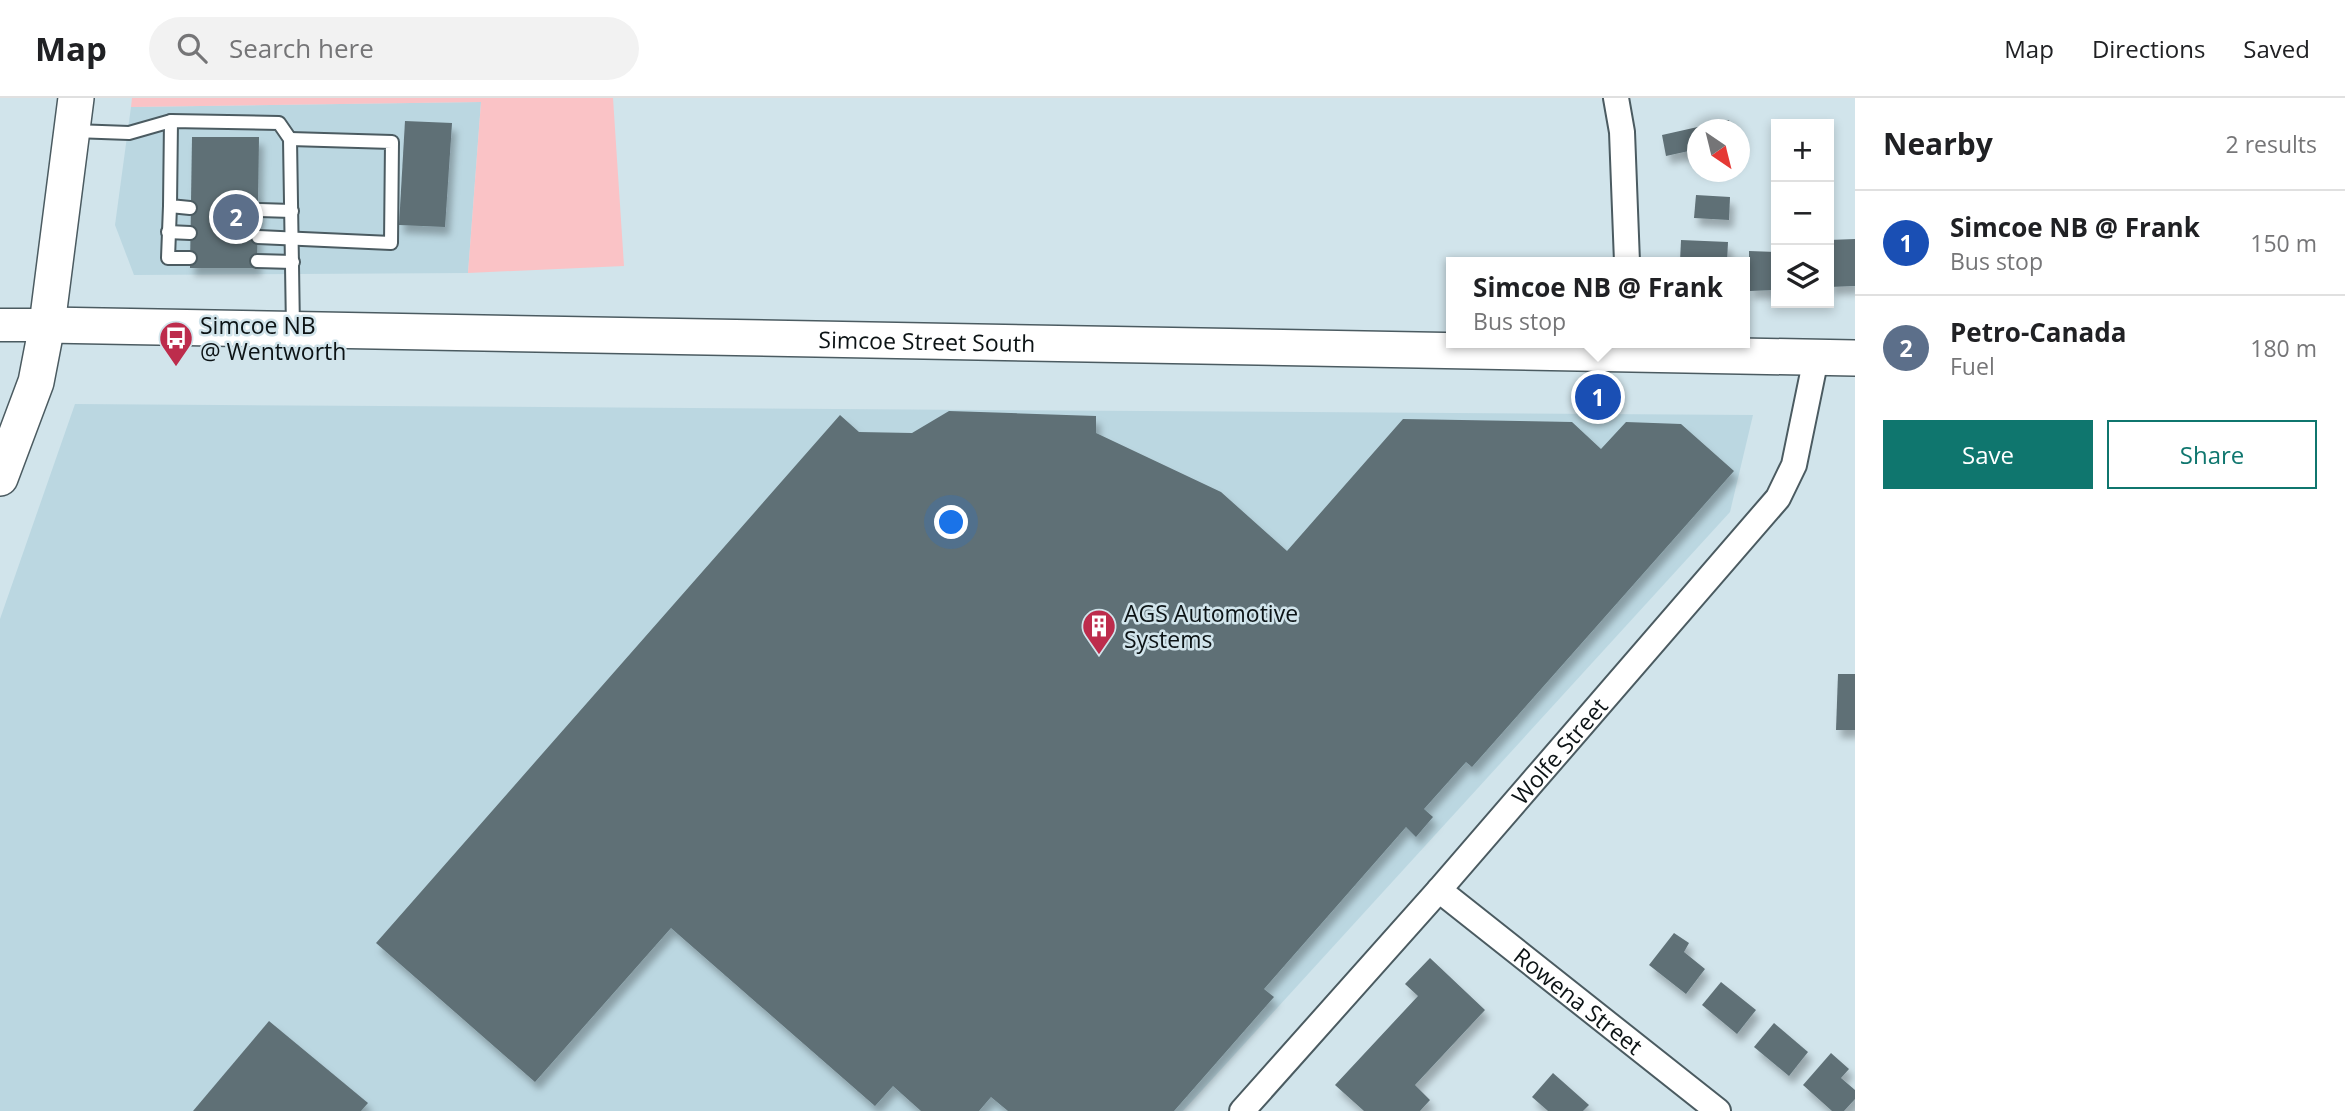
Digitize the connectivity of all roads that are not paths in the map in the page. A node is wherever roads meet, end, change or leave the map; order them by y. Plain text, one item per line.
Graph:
1 (1616, 98) edge
2 (74, 114) edge
3 (171, 121) junction
4 (290, 139) junction
5 (170, 206) junction
6 (190, 208) dead end
7 (258, 210) dead end
8 (292, 211) junction
9 (168, 232) junction
10 (190, 233) dead end
11 (258, 237) dead end
12 (292, 237) junction
13 (1627, 257) edge
14 (190, 258) dead end
15 (257, 261) dead end
16 (293, 262) junction
17 (0, 325) edge
18 (47, 325) junction
19 (293, 329) junction
20 (1446, 345) edge
21 (1630, 348) edge
22 (1816, 358) junction
23 (1855, 358) edge
24 (0, 478) edge
25 (1439, 890) junction
26 (1242, 1111) edge
27 (1717, 1111) edge

1 - 13 street
2 - 3 lane
2 - 18 main road
3 - 4 lane
3 - 5 lane
4 - 8 lane
4 - 12 lane
5 - 6 lane
5 - 9 lane
7 - 8 lane
8 - 12 lane
9 - 10 lane
9 - 14 lane
11 - 12 lane
12 - 16 lane
15 - 16 lane
16 - 19 lane
17 - 18 street, Simcoe Street South
18 - 19 main road, Simcoe Street South
18 - 24 main road
19 - 20 main road, Simcoe Street South
21 - 22 main road, Simcoe Street South
22 - 23 main road, Simcoe Street South
22 - 25 street, Wolfe Street
25 - 26 street, Wolfe Street
25 - 27 street, Rowena Street

